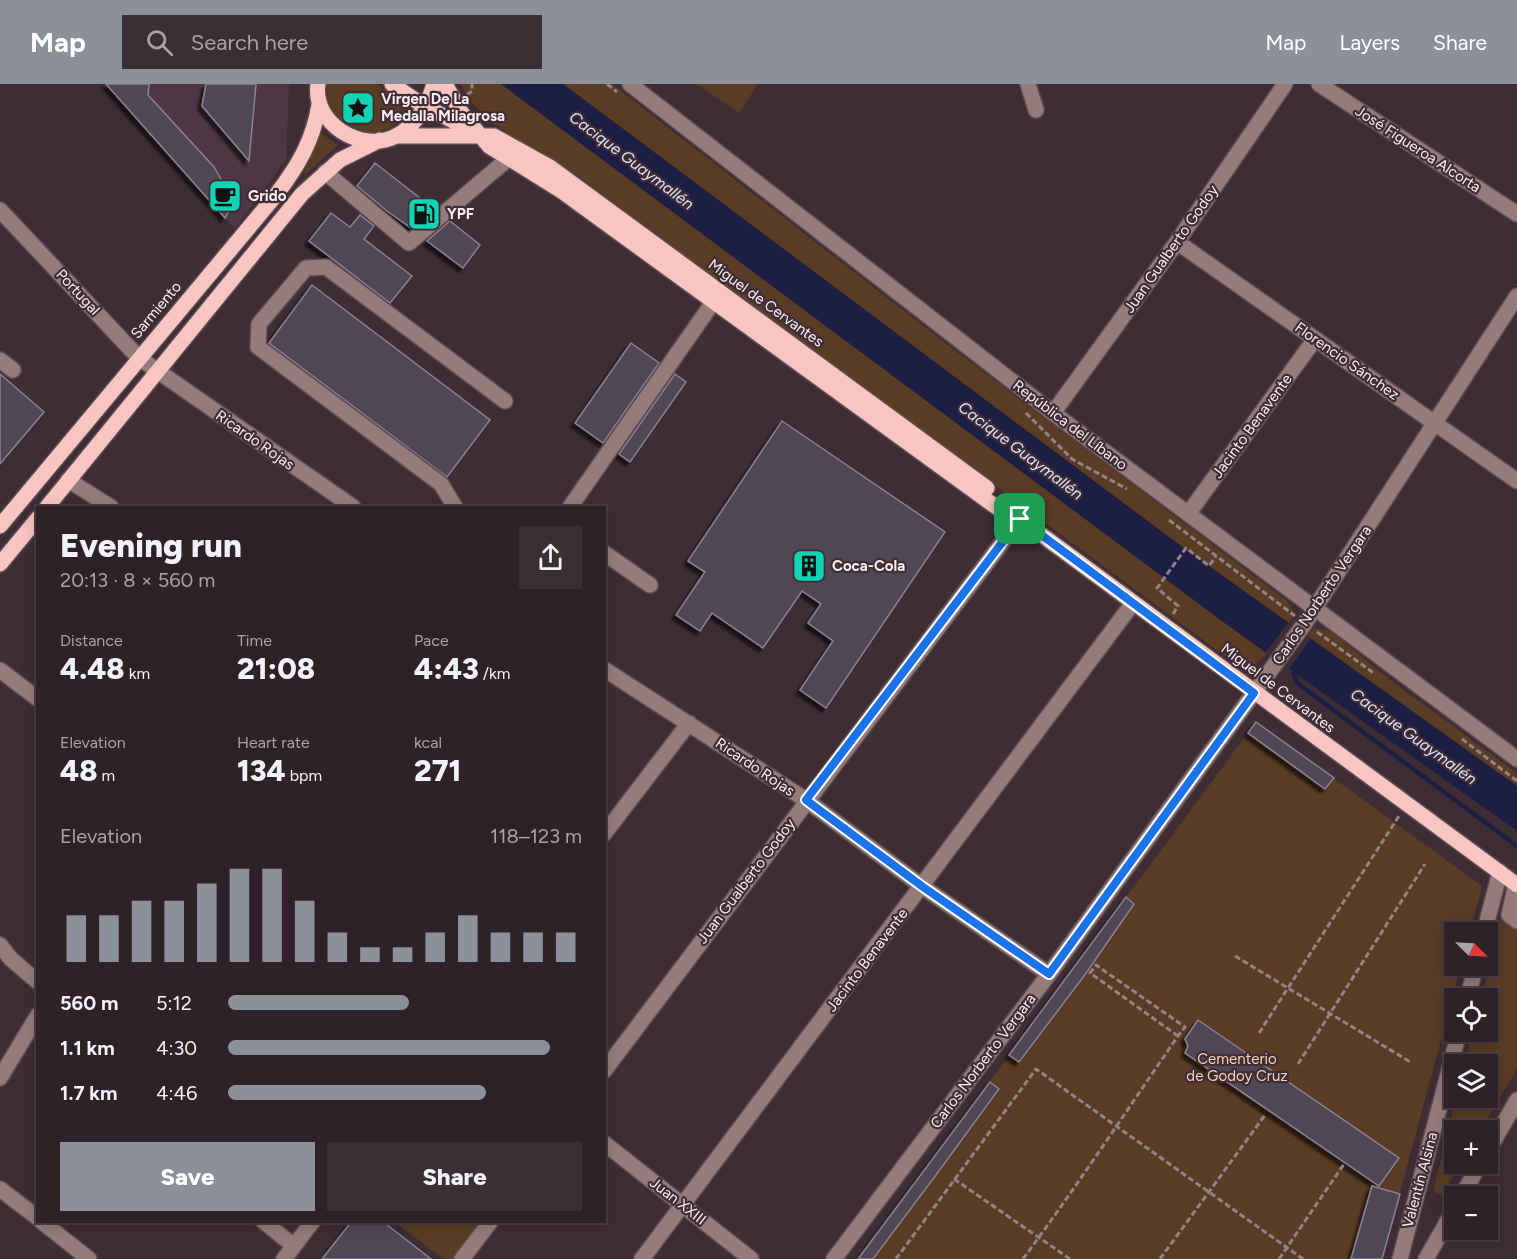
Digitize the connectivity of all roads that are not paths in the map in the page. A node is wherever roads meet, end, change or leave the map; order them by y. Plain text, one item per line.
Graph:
1 (392, 84) edge
2 (434, 84) edge
3 (445, 84) edge
4 (630, 84) edge
5 (1028, 84) edge
6 (1285, 84) edge
7 (1319, 84) edge
8 (317, 91) edge
9 (426, 106) junction
10 (1036, 110) dead end
11 (396, 136) junction
12 (480, 136) junction
13 (380, 140) junction
14 (509, 158) junction
15 (325, 172) junction
16 (0, 210) edge
17 (1517, 213) edge
18 (1177, 242) junction
19 (1517, 296) edge
20 (714, 302) junction
21 (1316, 339) junction
22 (140, 358) junction
23 (0, 360) edge
24 (12, 370) dead end
25 (157, 372) junction
26 (505, 401) dead end
27 (1053, 413) junction
28 (1436, 423) junction
29 (68, 480) junction
30 (1517, 481) edge
31 (344, 504) edge
32 (48, 506) edge
33 (109, 506) edge
34 (454, 506) edge
35 (571, 506) edge
36 (1188, 514) junction
37 (1020, 519) junction
38 (36, 520) edge
39 (0, 526) edge
40 (606, 554) edge
41 (0, 564) edge
42 (650, 585) dead end
43 (1133, 603) junction
44 (1315, 609) junction
45 (0, 670) edge
46 (606, 670) edge
47 (1254, 693) junction
48 (36, 697) edge
49 (689, 723) junction
50 (1517, 759) edge
51 (806, 800) junction
52 (606, 831) edge
53 (1500, 872) junction
54 (1516, 884) edge
55 (923, 887) junction
56 (1517, 921) edge
57 (1487, 922) edge
58 (0, 945) edge
59 (1049, 974) junction
60 (36, 980) edge
61 (33, 1035) edge
62 (1456, 1042) edge
63 (606, 1068) edge
64 (0, 1078) edge
65 (1517, 1101) edge
66 (1498, 1134) edge
67 (606, 1145) edge
68 (0, 1189) edge
69 (683, 1206) junction
70 (36, 1216) edge
71 (44, 1223) edge
72 (265, 1223) edge
73 (311, 1223) edge
74 (489, 1223) edge
75 (1444, 1227) edge
76 (294, 1246) junction
77 (89, 1259) edge
78 (284, 1259) edge
79 (462, 1259) edge
80 (642, 1259) edge
81 (751, 1259) edge
82 (834, 1259) edge
83 (1400, 1259) edge
84 (1426, 1259) edge

1 - 9 main road, Miguel de Cervantes
2 - 9 main road
3 - 12 main road, Miguel de Cervantes
4 - 27 street, República del Líbano
5 - 10 street
6 - 18 street, Juan Gualberto Godoy
7 - 17 street, José Figueroa Alcorta
8 - 13 main road
8 - 22 main road, Sarmiento
9 - 11 main road
9 - 12 main road, Miguel de Cervantes
11 - 12 main road, Miguel de Cervantes
11 - 13 main road
12 - 14 main road, Miguel de Cervantes
12 - 37 main road, Miguel de Cervantes
13 - 15 main road
14 - 15 street
14 - 20 main road, Miguel de Cervantes
15 - 25 main road
16 - 22 street, Portugal
18 - 21 street, Florencio Sánchez
18 - 27 street, Juan Gualberto Godoy
19 - 28 street, Carlos Norberto Vergara
20 - 35 street
20 - 37 main road, Miguel de Cervantes
21 - 28 street, Florencio Sánchez
21 - 36 street, Jacinto Benavente
22 - 25 street, Portugal
22 - 39 main road, Sarmiento
23 - 24 street
25 - 29 main road
25 - 31 street, Ricardo Rojas
26 - 34 street
27 - 36 street, República del Líbano
28 - 30 street, Florencio Sánchez
28 - 44 street, Carlos Norberto Vergara
29 - 32 main road
29 - 33 street
36 - 44 street, República del Líbano
37 - 43 main road, Miguel de Cervantes
37 - 51 street, Juan Gualberto Godoy
38 - 41 main road
40 - 42 street
43 - 47 main road, Miguel de Cervantes
43 - 55 street, Jacinto Benavente
44 - 47 street, Carlos Norberto Vergara
44 - 50 street, República del Líbano
45 - 48 street
46 - 49 street, Ricardo Rojas
47 - 53 main road, Miguel de Cervantes
47 - 59 street, Carlos Norberto Vergara
49 - 51 street, Ricardo Rojas
49 - 52 street
51 - 55 street, Ricardo Rojas
51 - 63 street, Juan Gualberto Godoy
53 - 54 main road, Miguel de Cervantes
53 - 57 street
54 - 56 street, Miguel de Cervantes
55 - 59 street, Ricardo Rojas
55 - 69 street, Jacinto Benavente
58 - 60 street
59 - 82 street, Carlos Norberto Vergara
61 - 64 street
62 - 83 street, Valentín Alsina
65 - 66 street
67 - 69 street, Juan XXIII
68 - 70 street
69 - 80 street, Jacinto Benavente
69 - 81 street, Juan XXIII
71 - 77 street
72 - 76 street
73 - 76 street
74 - 79 street
75 - 84 street
76 - 78 street

